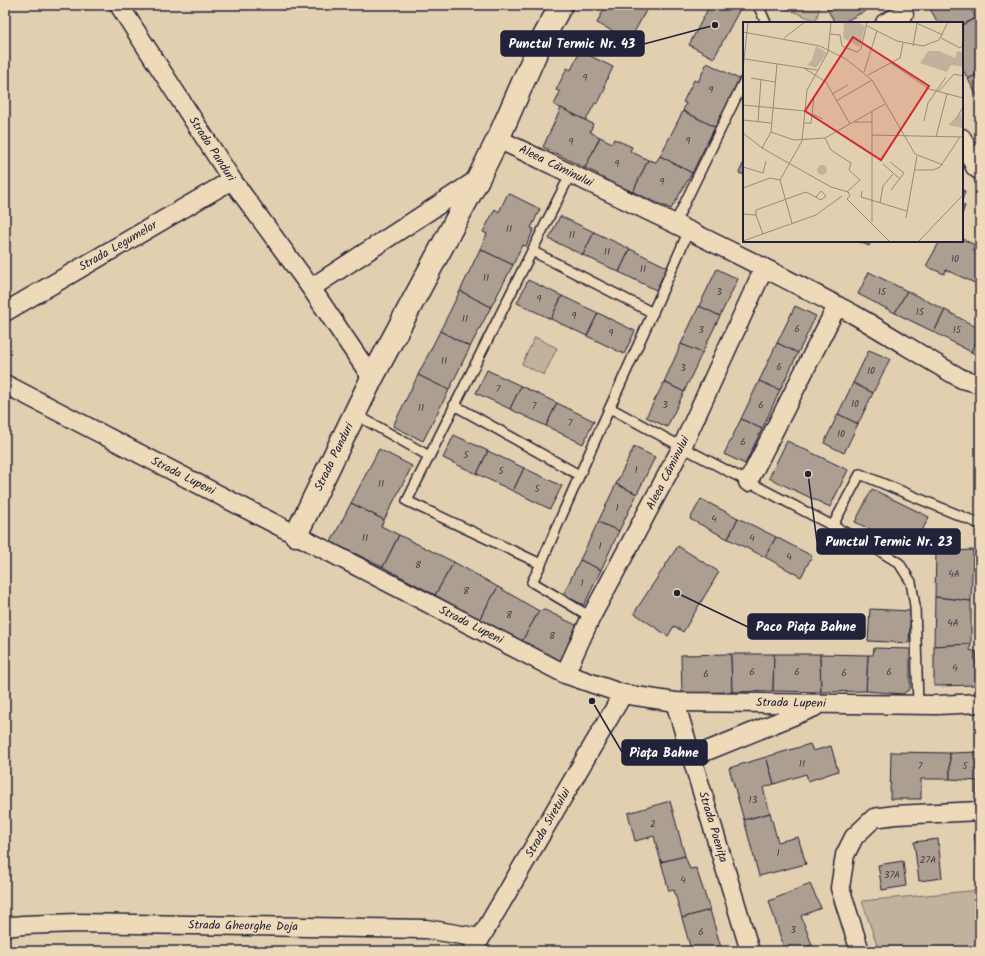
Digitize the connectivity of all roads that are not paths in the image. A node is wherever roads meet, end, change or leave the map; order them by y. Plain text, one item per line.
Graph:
1 (119, 5) edge
2 (561, 5) edge
3 (758, 5) edge
4 (904, 14) edge
5 (766, 22) edge
6 (887, 22) edge
7 (743, 83) edge
8 (498, 139) junction
9 (963, 140) edge
10 (980, 171) edge
11 (571, 173) junction
12 (478, 179) junction
13 (232, 180) junction
14 (682, 227) junction
15 (532, 251) junction
16 (764, 268) junction
17 (311, 288) junction
18 (837, 306) junction
19 (5, 312) edge
20 (653, 313) junction
21 (372, 378) junction
22 (5, 384) edge
23 (980, 384) edge
24 (454, 405) junction
25 (610, 408) junction
26 (355, 414) junction
27 (682, 447) junction
28 (429, 456) junction
29 (579, 475) junction
30 (748, 482) junction
31 (980, 524) edge
32 (833, 525) junction
33 (296, 535) junction
34 (541, 564) junction
35 (591, 617) junction
36 (565, 674) junction
37 (623, 694) junction
38 (675, 702) junction
39 (980, 703) edge
40 (823, 704) junction
41 (918, 705) junction
42 (692, 757) junction
43 (980, 811) edge
44 (5, 927) edge
45 (477, 944) edge
46 (750, 951) edge
47 (860, 951) edge

1 - 13 street, Strada Panduri
2 - 8 street, Strada Panduri
3 - 5 lane
4 - 6 street
7 - 14 lane
8 - 11 street, Aleea Căminului
8 - 12 street, Strada Panduri
9 - 10 street
11 - 14 street, Aleea Căminului
11 - 15 lane
12 - 17 street
12 - 21 street, Strada Panduri
13 - 17 street, Strada Panduri
13 - 19 street, Strada Legumelor
14 - 16 street, Aleea Căminului
14 - 20 lane
15 - 20 lane
15 - 24 lane
16 - 18 street, Aleea Căminului
16 - 27 street, Aleea Căminului
17 - 21 street, Strada Panduri
18 - 23 street, Aleea Căminului
18 - 30 street
20 - 25 lane
21 - 26 street, Strada Panduri
22 - 33 street, Strada Lupeni
24 - 28 lane
24 - 29 lane
25 - 27 lane
25 - 29 lane
26 - 28 lane
26 - 33 street, Strada Panduri
27 - 30 lane
27 - 35 street, Aleea Căminului
28 - 34 lane
29 - 34 lane
30 - 32 lane
31 - 32 lane
32 - 41 lane
33 - 36 street, Strada Lupeni
34 - 35 lane
35 - 36 street, Aleea Căminului
36 - 37 street, Strada Lupeni
37 - 38 street, Strada Lupeni
37 - 45 street, Strada Siretului
38 - 40 street, Strada Lupeni
38 - 42 street, Strada Poenița
39 - 41 street, Strada Lupeni
40 - 41 street, Strada Lupeni
40 - 42 street
42 - 46 street, Strada Poenița
43 - 47 street
44 - 45 street, Strada Gheorghe Doja

